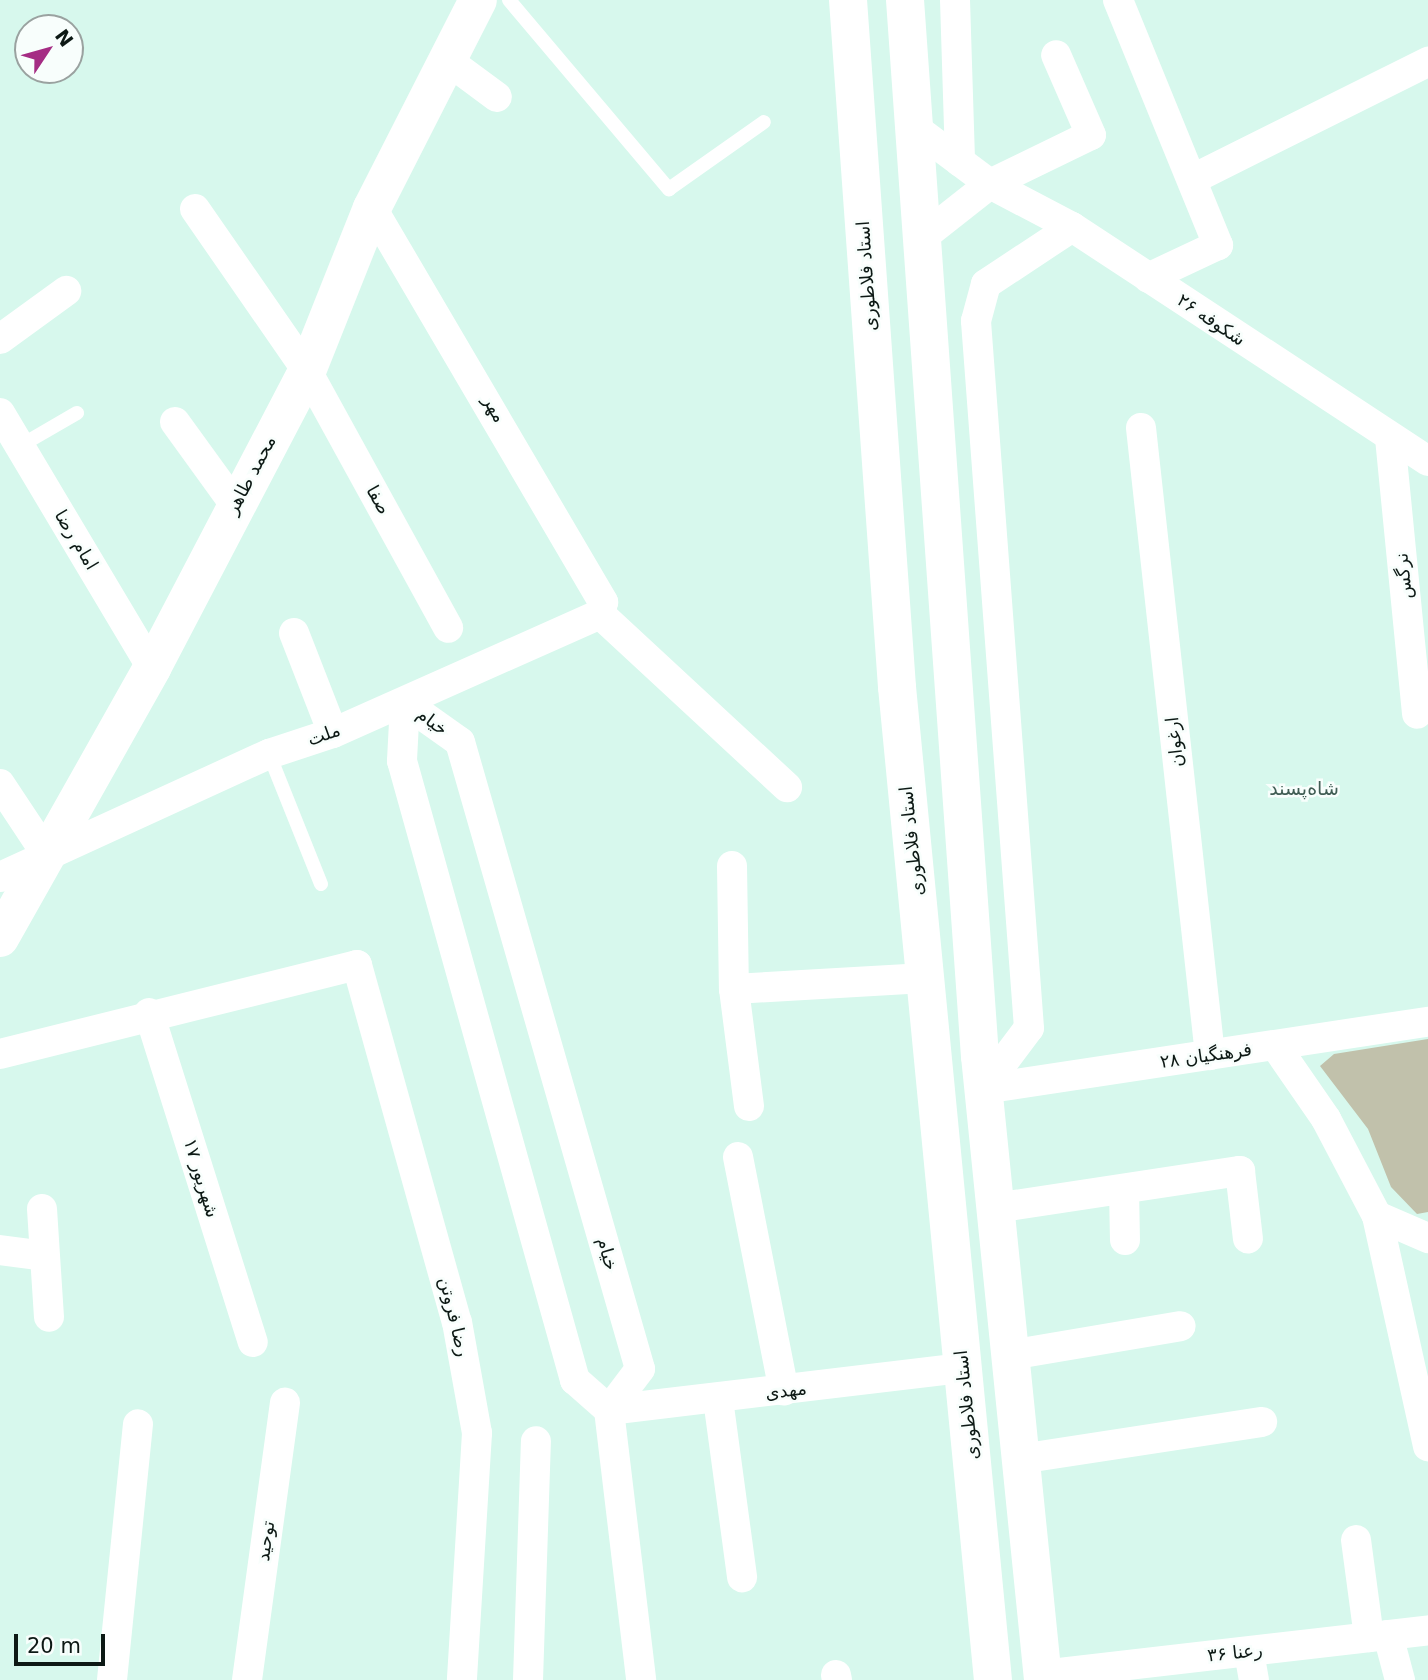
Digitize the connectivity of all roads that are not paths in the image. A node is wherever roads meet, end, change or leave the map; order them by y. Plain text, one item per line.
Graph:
1 (478, 0) edge
2 (509, 0) edge
3 (848, 0) edge
4 (905, 0) edge
5 (955, 0) edge
6 (1118, 0) edge
7 (1056, 55) dead end
8 (447, 60) junction
9 (1428, 62) edge
10 (497, 97) dead end
11 (764, 122) dead end
12 (915, 128) junction
13 (960, 162) junction
14 (1193, 179) junction
15 (990, 184) junction
16 (372, 208) junction
17 (195, 209) dead end
18 (1072, 227) junction
19 (924, 236) junction
20 (1148, 278) junction
21 (66, 291) dead end
22 (0, 339) edge
23 (307, 371) junction
24 (0, 413) edge
25 (77, 413) dead end
26 (175, 422) dead end
27 (1141, 428) dead end
28 (1390, 438) junction
29 (20, 446) junction
30 (1428, 461) edge
31 (234, 505) junction
32 (600, 614) junction
33 (448, 628) dead end
34 (293, 633) dead end
35 (152, 668) junction
36 (405, 703) junction
37 (1417, 714) dead end
38 (333, 733) junction
39 (269, 754) junction
40 (0, 784) edge
41 (787, 787) dead end
42 (47, 855) junction
43 (732, 866) dead end
44 (0, 877) edge
45 (321, 884) dead end
46 (971, 916) junction
47 (919, 918) junction
48 (0, 938) edge
49 (925, 978) junction
50 (734, 989) junction
51 (149, 1013) junction
52 (1428, 1022) edge
53 (1275, 1045) junction
54 (0, 1054) edge
55 (1210, 1055) junction
56 (984, 1088) junction
57 (749, 1106) dead end
58 (738, 1157) dead end
59 (1124, 1189) junction
60 (995, 1208) junction
61 (42, 1209) dead end
62 (1377, 1216) junction
63 (1428, 1238) edge
64 (1248, 1239) dead end
65 (1125, 1240) dead end
66 (0, 1250) edge
67 (45, 1256) junction
68 (50, 1317) dead end
69 (1181, 1326) dead end
70 (253, 1342) dead end
71 (1010, 1355) junction
72 (963, 1368) junction
73 (784, 1391) junction
74 (718, 1399) junction
75 (285, 1403) dead end
76 (609, 1410) junction
77 (1262, 1422) dead end
78 (138, 1424) dead end
79 (536, 1441) dead end
80 (1428, 1446) edge
81 (1020, 1459) junction
82 (1356, 1540) dead end
83 (742, 1577) dead end
84 (1428, 1630) edge
85 (1378, 1636) junction
86 (1252, 1666) edge
87 (1121, 1673) edge
88 (1043, 1678) edge
89 (112, 1680) edge
90 (247, 1680) edge
91 (461, 1680) edge
92 (528, 1680) edge
93 (641, 1680) edge
94 (993, 1680) edge
95 (1400, 1680) edge

1 - 8 main road, محمد طاهر
2 - 11 lane
3 - 47 main road, استاد فلاطوری
4 - 12 main road
5 - 13 street
6 - 14 street
7 - 15 street
8 - 10 street
8 - 16 main road, محمد طاهر
9 - 14 street
12 - 13 street, شکوفه ۲۶
12 - 19 main road
13 - 15 street, شکوفه ۲۶
14 - 20 street
15 - 18 street, شکوفه ۲۶
15 - 19 street
16 - 23 main road, محمد طاهر
16 - 32 street, مهر
17 - 23 street, صفا
18 - 20 street, شکوفه ۲۶
18 - 56 street
19 - 46 main road
20 - 28 street, شکوفه ۲۶
21 - 22 street
23 - 31 main road, محمد طاهر
23 - 33 street, صفا
24 - 29 street, امام رضا
25 - 29 lane
26 - 31 street
27 - 55 street, ارغوان
28 - 30 street, شکوفه ۲۶
28 - 37 street, نرگس
29 - 35 street, امام رضا
31 - 35 main road, محمد طاهر
32 - 36 street, ملت
32 - 41 street
34 - 38 street
35 - 42 main road, محمد طاهر
36 - 38 street, ملت
36 - 76 street, خیام
36 - 76 street, خیام
38 - 39 street, ملت
39 - 42 street, ملت
39 - 45 lane
40 - 42 street
42 - 44 street, ملت
42 - 48 main road, محمد طاهر
43 - 50 street
46 - 47 main road
46 - 56 main road
47 - 49 main road, استاد فلاطوری
49 - 50 street
49 - 72 main road, استاد فلاطوری
50 - 57 street
51 - 54 street
51 - 70 street, ۱۷ شهریور
51 - 91 street, رضا فروتن
52 - 53 street, فرهنگیان ۲۸
53 - 55 street, فرهنگیان ۲۸
53 - 62 street
55 - 56 street, فرهنگیان ۲۸
56 - 60 main road
58 - 73 street
59 - 60 street
59 - 64 street
59 - 65 street
60 - 71 main road
61 - 67 street
62 - 63 street
62 - 80 street
66 - 67 street
67 - 68 street
69 - 71 street
71 - 81 main road
72 - 73 street, مهدی
72 - 94 main road, استاد فلاطوری
73 - 74 street, مهدی
74 - 76 street, مهدی
74 - 83 street
75 - 90 street, توحید
76 - 93 street
77 - 81 street
78 - 89 street
79 - 92 street
81 - 88 main road
82 - 85 street
84 - 85 street, رعنا ۳۶
85 - 86 street, رعنا ۳۶
85 - 95 street
86 - 87 street, رعنا ۳۶
87 - 88 street, رعنا ۳۶

